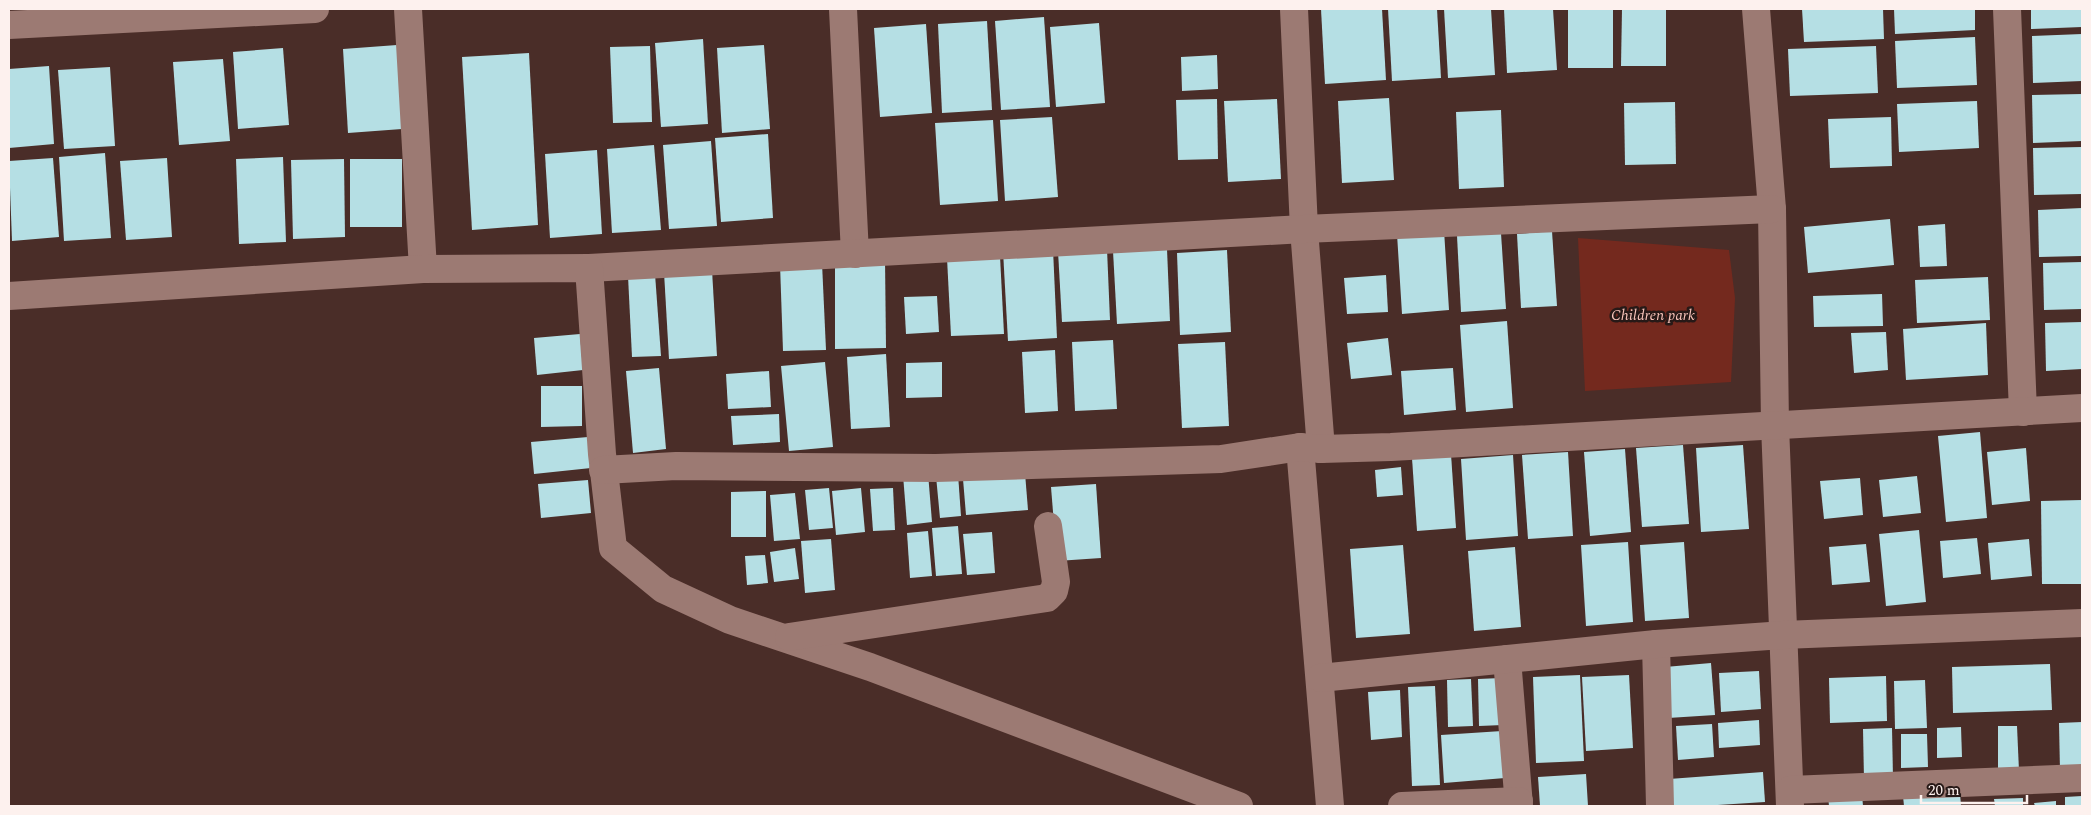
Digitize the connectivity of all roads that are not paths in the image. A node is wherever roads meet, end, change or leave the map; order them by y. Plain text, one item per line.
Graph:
1 (316, 9) edge
2 (408, 9) edge
3 (843, 9) edge
4 (1294, 9) edge
5 (1756, 9) edge
6 (2007, 9) edge
7 (9, 25) edge
8 (1772, 208) junction
9 (1304, 229) junction
10 (855, 254) junction
11 (588, 268) junction
12 (423, 269) junction
13 (9, 296) edge
14 (2082, 408) edge
15 (2022, 412) junction
16 (1775, 425) junction
17 (1311, 448) junction
18 (603, 470) junction
19 (1048, 526) dead end
20 (2082, 623) edge
21 (1783, 635) junction
22 (784, 638) junction
23 (1656, 644) junction
24 (1506, 659) junction
25 (1320, 678) junction
26 (2082, 778) edge
27 (1790, 798) edge
28 (1519, 803) edge
29 (1239, 806) edge
30 (1330, 806) edge
31 (1402, 806) edge
32 (1660, 806) edge

1 - 7 street
2 - 12 street
3 - 10 street
4 - 9 street
5 - 8 street
6 - 15 street
8 - 9 street
8 - 16 street
9 - 10 street
9 - 17 street
10 - 11 street
11 - 12 street
11 - 18 street
12 - 13 street
14 - 15 street
15 - 16 street
16 - 17 street
16 - 21 street
17 - 18 street
17 - 25 street
18 - 22 street
19 - 22 street
20 - 21 street
21 - 23 street
21 - 27 street
22 - 29 street
23 - 24 street
23 - 32 street
24 - 25 street
24 - 28 street
25 - 30 street
26 - 27 street
28 - 31 street

